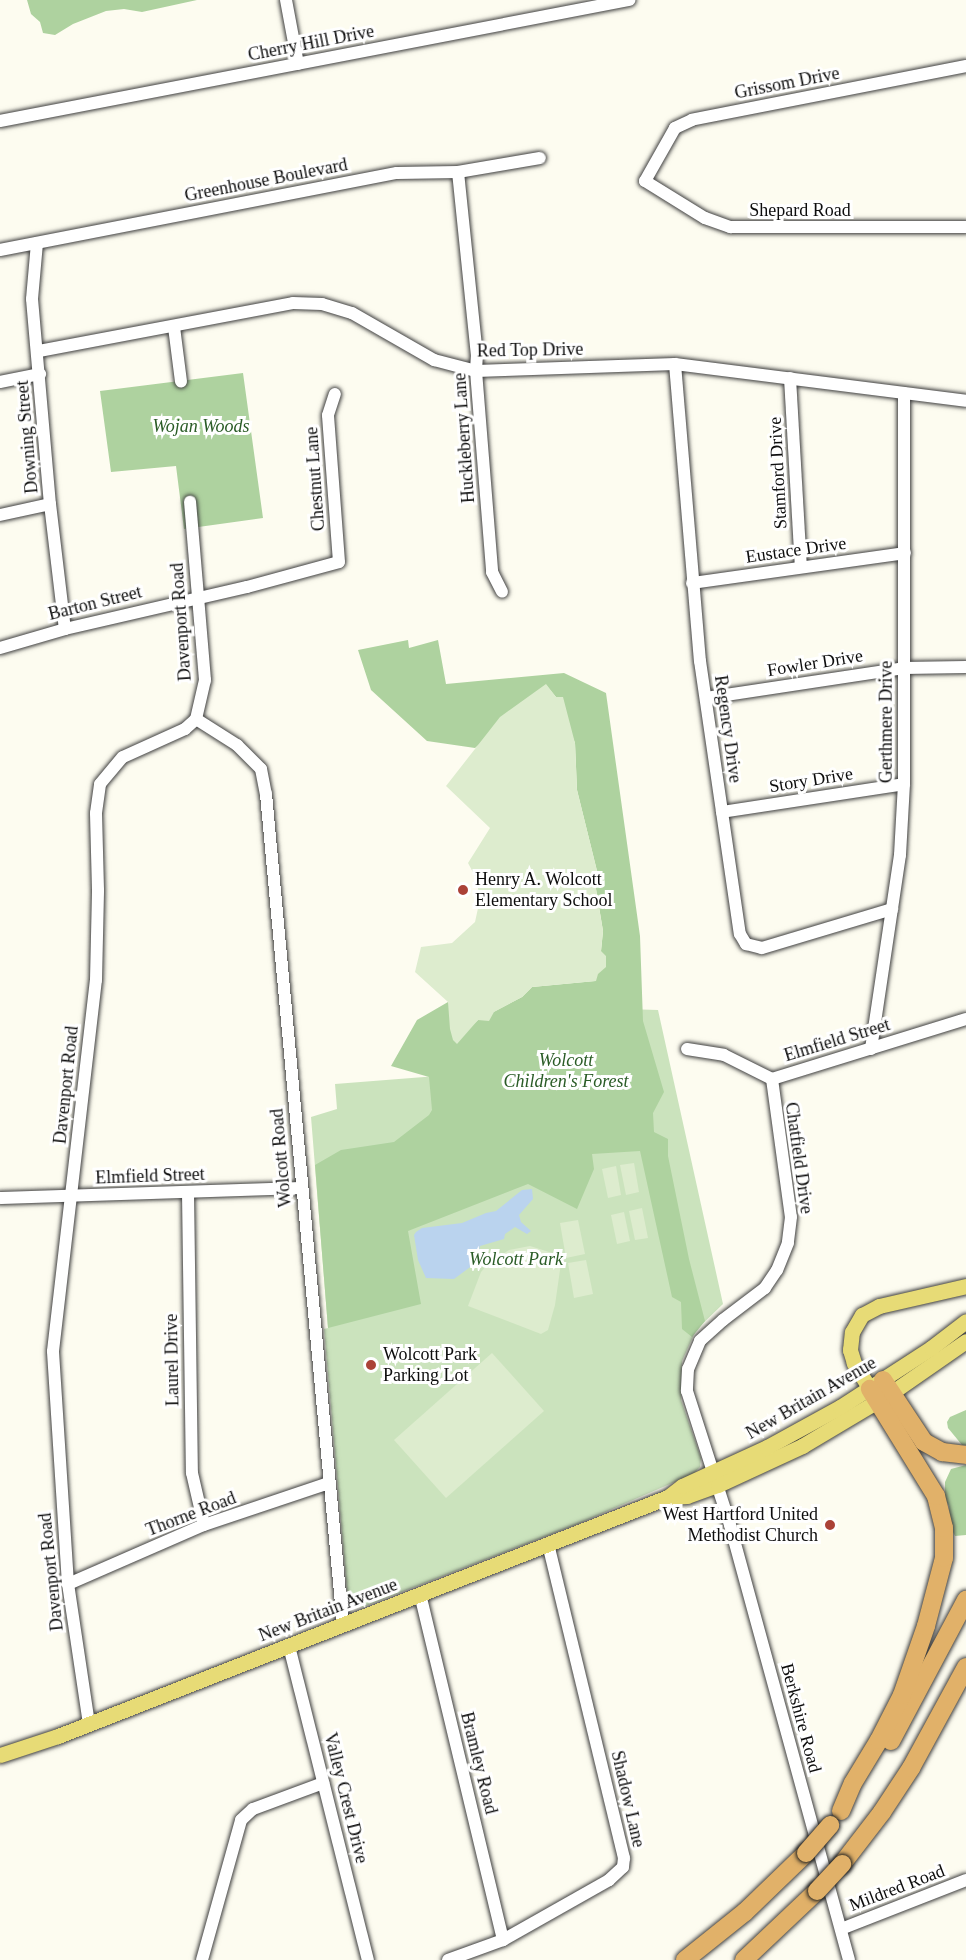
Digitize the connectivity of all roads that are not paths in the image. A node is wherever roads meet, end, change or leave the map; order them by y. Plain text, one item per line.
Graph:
1 (286, 0) edge
2 (629, 0) edge
3 (298, 64) junction
4 (966, 66) edge
5 (0, 121) edge
6 (540, 158) dead end
7 (458, 172) junction
8 (645, 181) joint
9 (966, 227) edge
10 (37, 243) junction
11 (0, 250) edge
12 (174, 327) junction
13 (39, 351) junction
14 (675, 364) junction
15 (476, 371) junction
16 (40, 374) junction
17 (790, 378) junction
18 (181, 381) dead end
19 (0, 382) edge
20 (904, 393) junction
21 (334, 394) dead end
22 (966, 400) edge
23 (190, 502) dead end
24 (50, 504) junction
25 (0, 515) edge
26 (905, 553) junction
27 (339, 562) joint
28 (801, 567) junction
29 (692, 583) junction
30 (502, 592) dead end
31 (199, 596) junction
32 (65, 629) junction
33 (0, 648) edge
34 (966, 667) edge
35 (904, 668) junction
36 (706, 698) junction
37 (196, 719) junction
38 (904, 784) junction
39 (722, 812) junction
40 (892, 909) junction
41 (966, 1019) edge
42 (871, 1048) junction
43 (687, 1049) dead end
44 (772, 1079) junction
45 (302, 1188) junction
46 (188, 1193) junction
47 (71, 1197) junction
48 (0, 1198) edge
49 (966, 1286) edge
50 (966, 1321) edge
51 (966, 1341) edge
52 (881, 1391) junction
53 (966, 1455) edge
54 (717, 1478) junction
55 (329, 1483) junction
56 (204, 1525) junction
57 (548, 1544) junction
58 (68, 1584) junction
59 (420, 1594) junction
60 (966, 1600) edge
61 (343, 1625) junction
62 (290, 1646) junction
63 (966, 1667) edge
64 (966, 1687) edge
65 (946, 1706) junction
66 (88, 1724) junction
67 (0, 1755) edge
68 (323, 1783) junction
69 (836, 1818) junction
70 (966, 1880) edge
71 (841, 1929) junction
72 (503, 1940) junction
73 (202, 1960) edge
74 (369, 1960) edge
75 (448, 1960) edge
76 (685, 1960) edge
77 (744, 1960) edge
78 (849, 1960) edge

1 - 3 street
2 - 3 street, Cherry Hill Drive
3 - 5 street, Cherry Hill Drive
4 - 8 street, Grissom Drive
6 - 7 street, Greenhouse Boulevard
7 - 10 street, Greenhouse Boulevard
7 - 15 street, Huckleberry Lane
8 - 9 street, Shepard Road
10 - 11 street, Greenhouse Boulevard
10 - 13 street, Downing Street
12 - 13 street, Red Top Drive
12 - 15 street, Red Top Drive
12 - 18 street
13 - 16 street, Downing Street
14 - 15 street, Red Top Drive
14 - 17 street, Red Top Drive
14 - 29 street, Regency Drive
15 - 30 street, Huckleberry Lane
16 - 19 street
16 - 24 street, Downing Street
17 - 20 street, Red Top Drive
17 - 28 street, Stamford Drive
20 - 22 street, Red Top Drive
20 - 26 street, Gerthmere Drive
21 - 27 street, Chestnut Lane
23 - 31 street, Davenport Road
24 - 25 street
24 - 32 street, Downing Street
26 - 28 street, Eustace Drive
26 - 35 street, Gerthmere Drive
27 - 31 street, Barton Street
28 - 29 street, Eustace Drive
29 - 36 street, Regency Drive
31 - 32 street, Barton Street
31 - 37 street, Davenport Road
32 - 33 street, Barton Street
34 - 35 street, Fowler Drive
35 - 36 street, Fowler Drive
35 - 38 street, Gerthmere Drive
36 - 39 street, Regency Drive
37 - 45 street, Wolcott Road
37 - 47 street, Davenport Road
38 - 39 street, Story Drive
38 - 40 street, Gerthmere Drive
39 - 40 street, Regency Drive
40 - 42 street, Gerthmere Drive
41 - 42 street, Elmfield Street
42 - 44 street, Elmfield Street
43 - 44 street, Elmfield Street
44 - 54 street, Chatfield Drive
45 - 46 street, Elmfield Street
45 - 55 street, Wolcott Road
46 - 47 street, Elmfield Street
46 - 56 street, Laurel Drive
47 - 48 street, Elmfield Street
47 - 58 street, Davenport Road
49 - 52 main road
50 - 52 main road, New Britain Avenue
51 - 52 main road, New Britain Avenue
52 - 53 highway
52 - 54 main road, New Britain Avenue
52 - 69 highway
54 - 57 main road, New Britain Avenue
54 - 71 street, Berkshire Road
55 - 56 street, Thorne Road
55 - 61 street, Wolcott Road
56 - 58 street, Thorne Road
57 - 59 main road, New Britain Avenue
57 - 72 street, Shadow Lane
58 - 66 street, Davenport Road
59 - 61 main road, New Britain Avenue
59 - 72 street, Bramley Road
60 - 69 highway
61 - 62 main road, New Britain Avenue
62 - 66 main road, New Britain Avenue
62 - 68 street, Valley Crest Drive
63 - 65 highway
64 - 65 highway
65 - 77 highway, bridge
66 - 67 main road, New Britain Avenue
68 - 73 street
68 - 74 street, Valley Crest Drive
69 - 76 highway, bridge
70 - 71 street, Mildred Road
71 - 78 street, Berkshire Road
72 - 75 street, Shadow Lane

